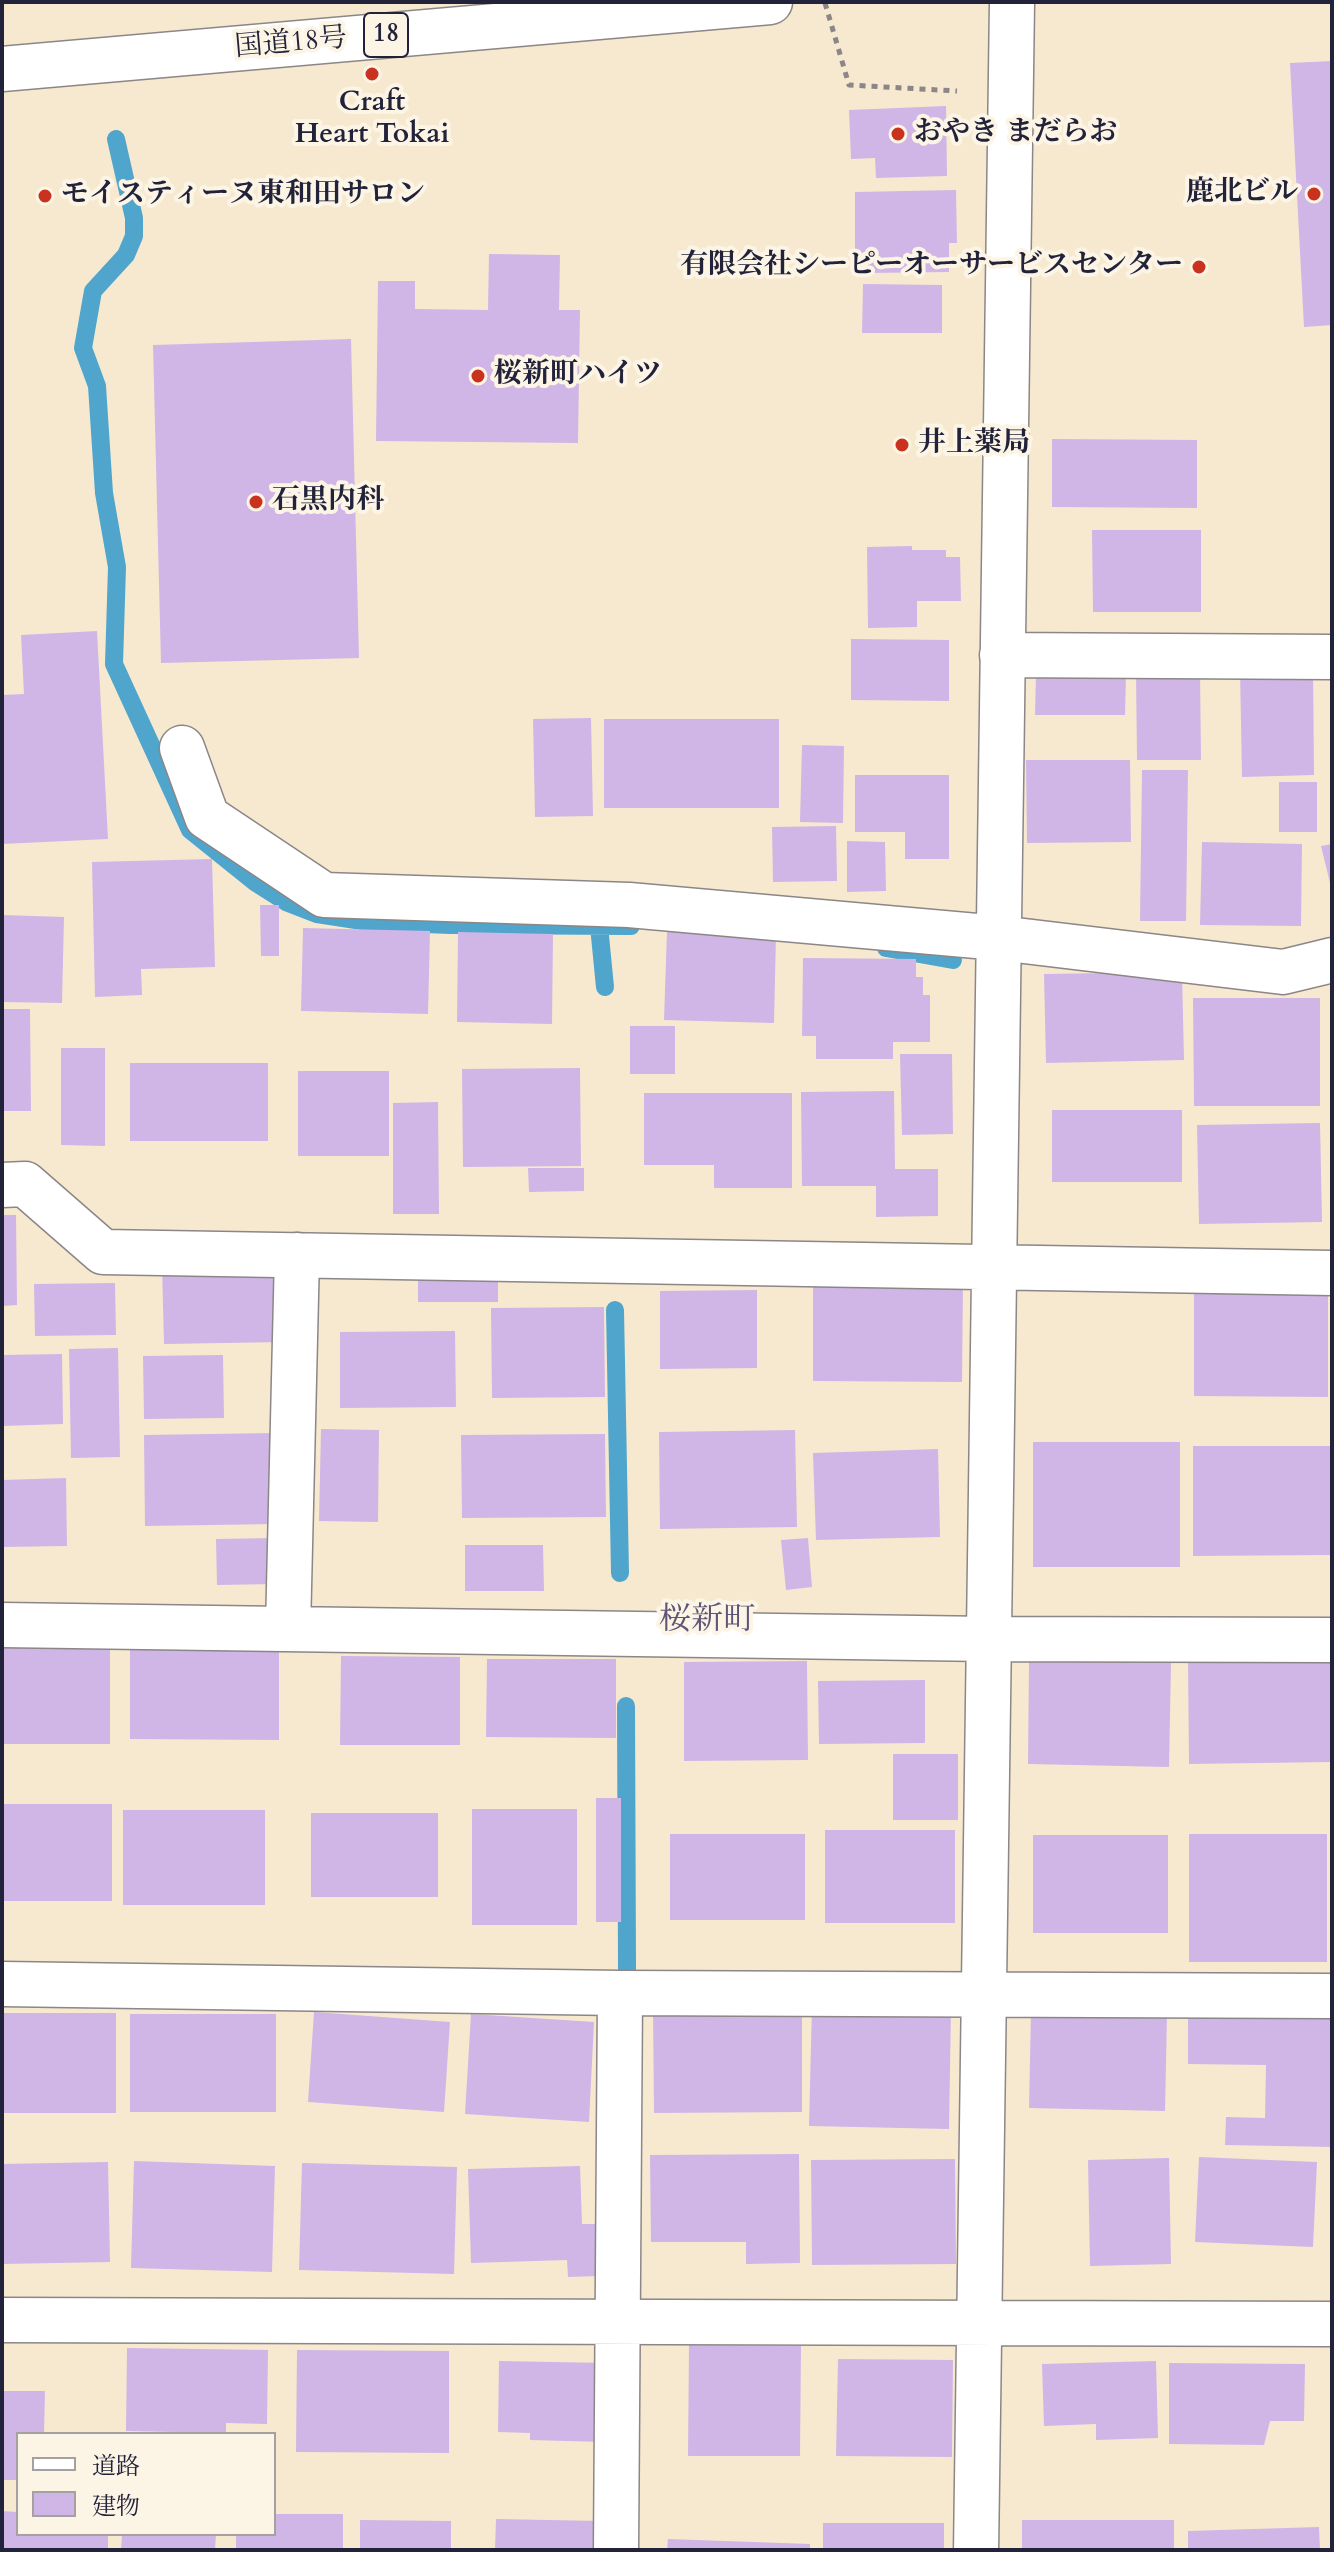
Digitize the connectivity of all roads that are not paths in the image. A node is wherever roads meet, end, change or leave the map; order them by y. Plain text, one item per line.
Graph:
1 (770, 2) edge
2 (1012, 2) edge
3 (2, 69) edge
4 (1002, 655) junction
5 (1332, 657) edge
6 (182, 748) dead end
7 (999, 938) junction
8 (1332, 960) edge
9 (2, 1185) edge
10 (297, 1255) junction
11 (994, 1269) junction
12 (1332, 1273) edge
13 (2, 1625) edge
14 (288, 1629) junction
15 (989, 1639) junction
16 (1332, 1640) edge
17 (2, 1984) edge
18 (620, 1993) junction
19 (984, 1996) junction
20 (1332, 1996) edge
21 (2, 2320) edge
22 (618, 2322) junction
23 (980, 2323) junction
24 (1332, 2324) edge
25 (616, 2550) edge
26 (976, 2550) edge

1 - 3 main road, 国道18号 / 18
2 - 4 main road
4 - 5 main road
4 - 7 main road
6 - 7 main road
7 - 8 main road
7 - 11 main road
9 - 10 main road
10 - 11 main road
10 - 14 main road
11 - 12 main road
11 - 15 main road
13 - 14 main road
14 - 15 main road
15 - 16 main road
15 - 19 main road
17 - 18 main road
18 - 19 main road
18 - 22 main road
19 - 20 main road
19 - 23 main road
21 - 22 main road
22 - 23 main road
22 - 25 main road
23 - 24 main road
23 - 26 main road

